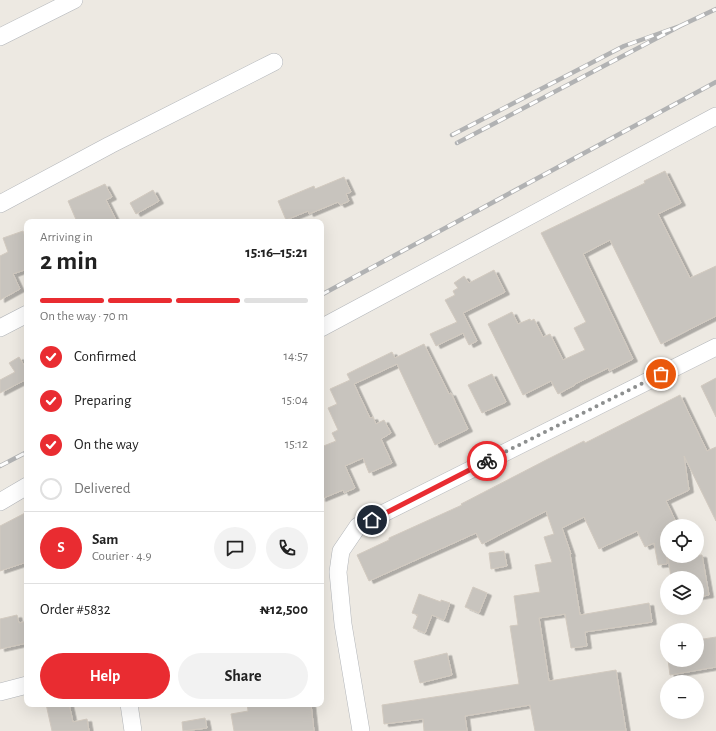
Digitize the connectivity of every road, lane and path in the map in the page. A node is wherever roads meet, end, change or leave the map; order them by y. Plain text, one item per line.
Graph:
1 (74, 0) edge
2 (0, 37) edge
3 (274, 62) dead end
4 (716, 116) edge
5 (0, 204) edge
6 (24, 316) edge
7 (324, 326) edge
8 (0, 328) edge
9 (716, 347) edge
10 (24, 488) edge
11 (0, 502) edge
12 (24, 686) edge
13 (0, 692) edge
14 (130, 707) edge
15 (133, 731) edge
16 (361, 731) edge

1 - 2 street
3 - 5 street
4 - 7 street
6 - 8 street
9 - 16 street
10 - 11 street
12 - 13 street
14 - 15 street

